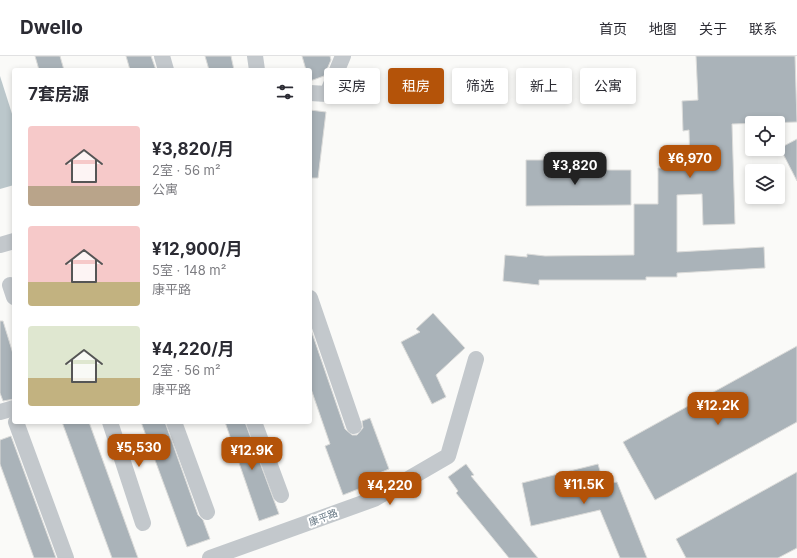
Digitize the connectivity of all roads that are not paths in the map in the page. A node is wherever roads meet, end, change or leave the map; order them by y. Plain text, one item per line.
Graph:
1 (162, 56) edge
2 (255, 56) edge
3 (343, 56) edge
4 (165, 68) edge
5 (257, 68) edge
6 (312, 93) edge
7 (12, 242) edge
8 (0, 245) edge
9 (312, 304) edge
10 (476, 359) dead end
11 (15, 424) edge
12 (111, 424) edge
13 (175, 424) edge
14 (255, 424) edge
15 (354, 426) dead end
16 (281, 495) dead end
17 (207, 512) dead end
18 (143, 523) dead end
19 (66, 558) edge
20 (210, 558) edge

1 - 4 street
2 - 5 street
3 - 6 street
7 - 8 street
9 - 15 street
10 - 20 street, 康平路
11 - 19 street
12 - 18 street
13 - 17 street
14 - 16 street

